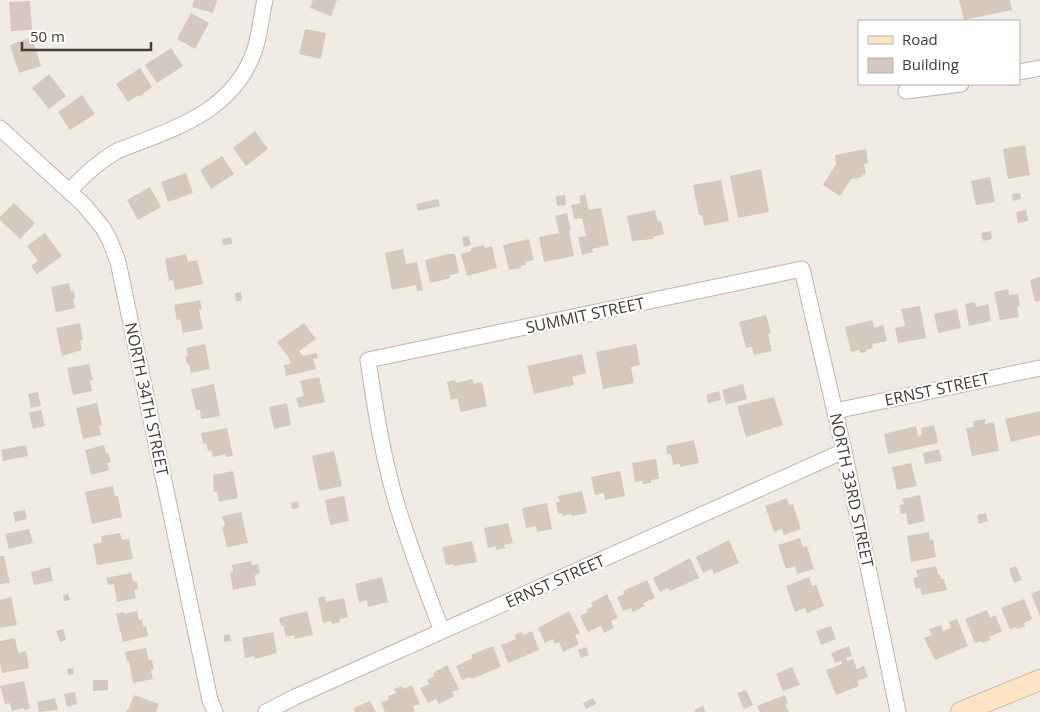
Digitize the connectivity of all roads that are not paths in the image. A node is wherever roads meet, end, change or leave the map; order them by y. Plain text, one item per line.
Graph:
1 (265, 0) edge
2 (1040, 68) edge
3 (1020, 72) edge
4 (953, 85) edge
5 (906, 91) dead end
6 (0, 128) edge
7 (69, 192) junction
8 (802, 269) joint
9 (1040, 368) edge
10 (835, 411) junction
11 (844, 451) junction
12 (442, 631) junction
13 (1040, 680) edge
14 (972, 710) edge
15 (215, 712) edge
16 (266, 712) edge
17 (898, 712) edge

1 - 7 street
2 - 3 street
4 - 5 street
6 - 7 street, NORTH 34TH STREET
7 - 15 street, NORTH 34TH STREET
8 - 10 street, NORTH 33RD STREET
8 - 12 street, SUMMIT STREET
9 - 10 street, ERNST STREET
10 - 11 street, NORTH 33RD STREET
11 - 12 street, ERNST STREET
11 - 17 street, NORTH 33RD STREET
12 - 16 street, ERNST STREET
13 - 14 main road

